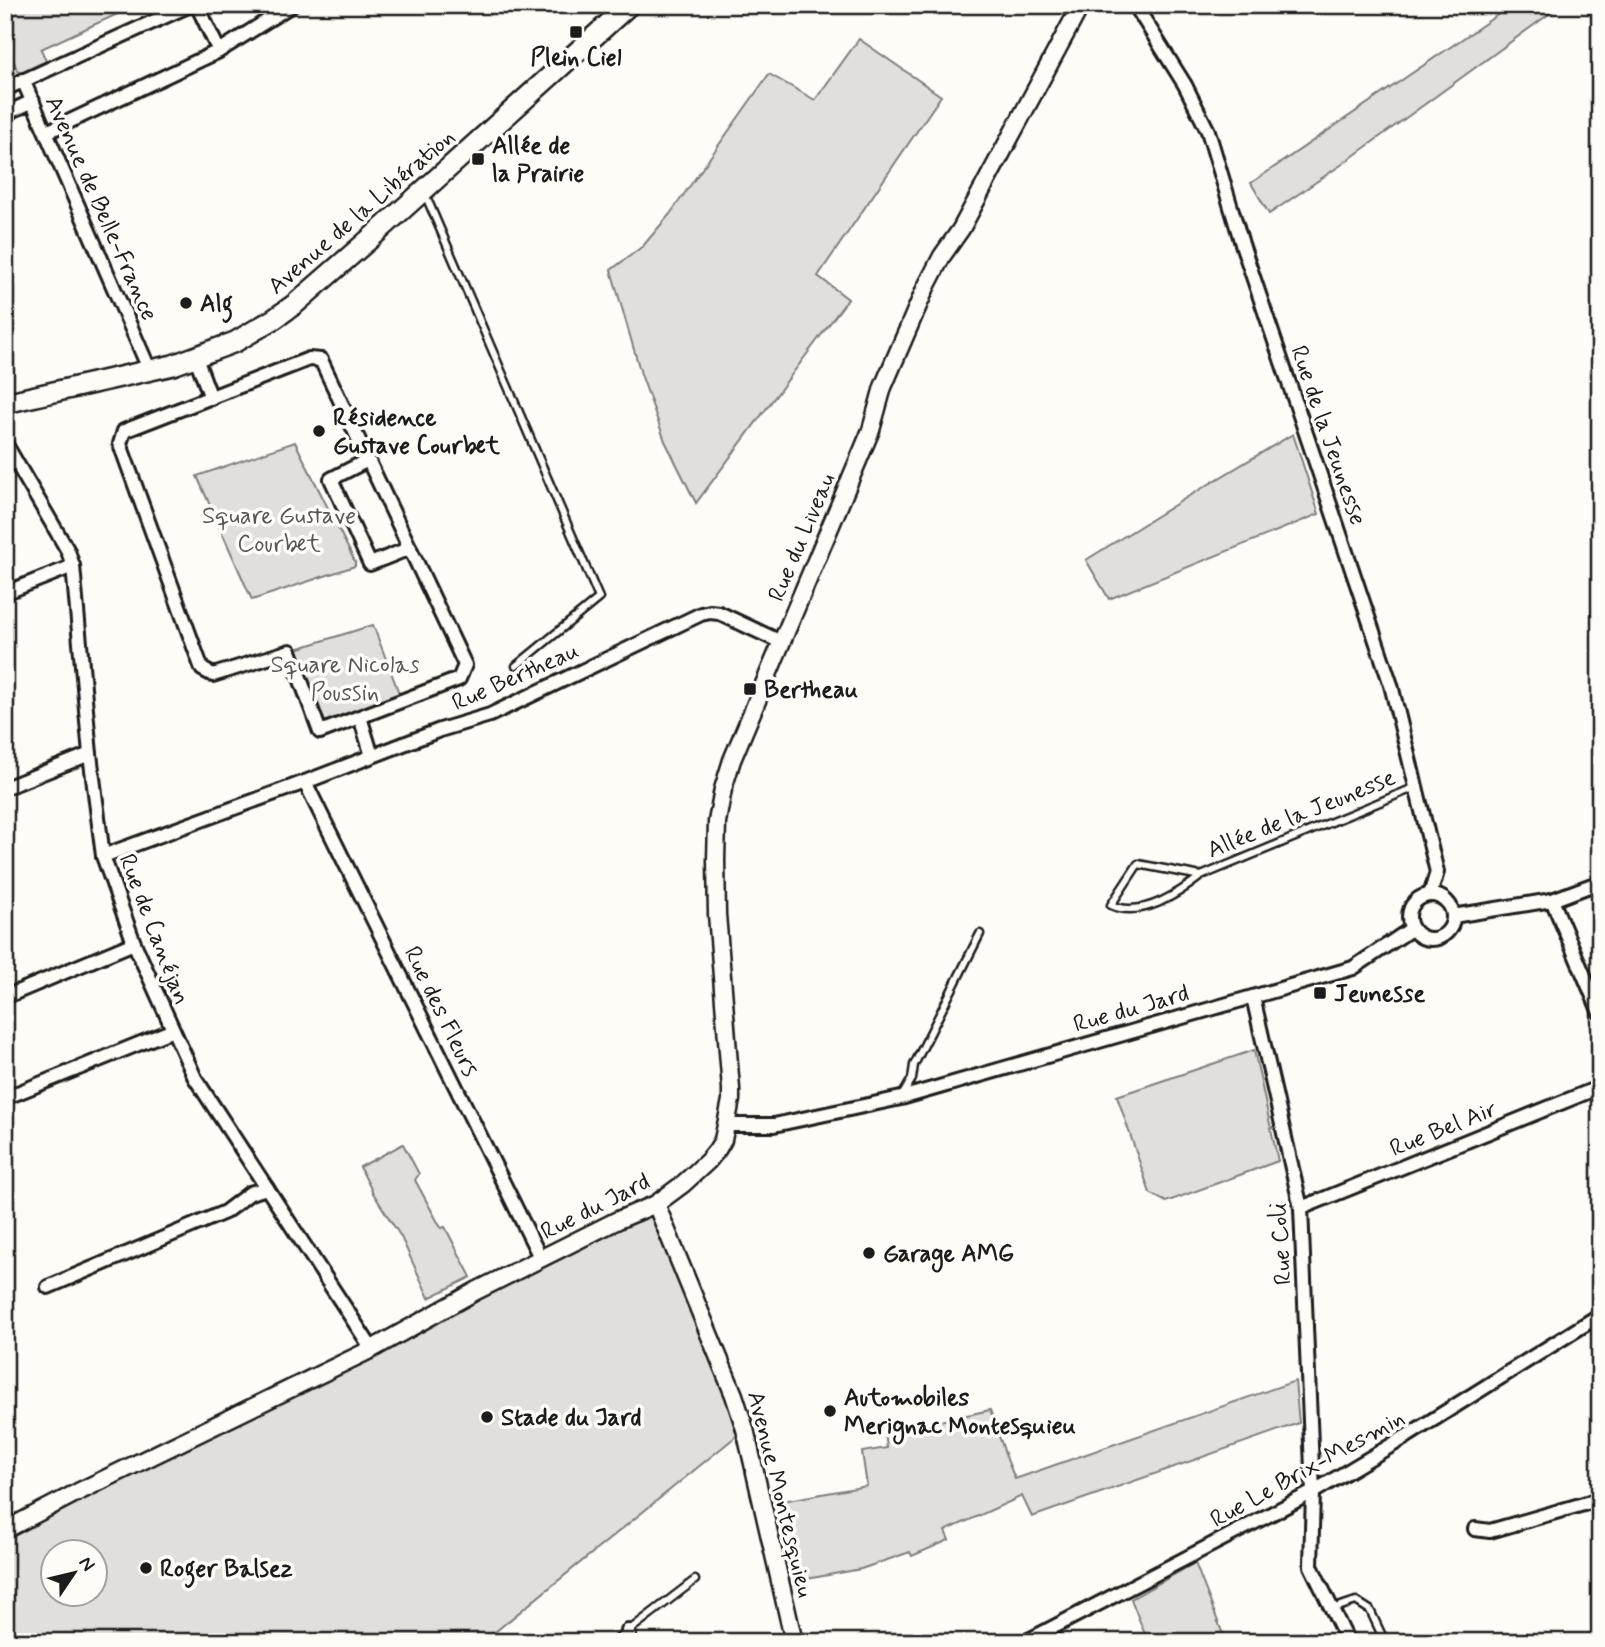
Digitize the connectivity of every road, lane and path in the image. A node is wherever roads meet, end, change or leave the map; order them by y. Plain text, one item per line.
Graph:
1 (190, 5) edge
2 (198, 5) edge
3 (292, 5) edge
4 (629, 5) edge
5 (1081, 5) edge
6 (1135, 5) edge
7 (219, 51) junction
8 (23, 80) junction
9 (5, 88) edge
10 (33, 101) junction
11 (5, 114) edge
12 (47, 132) junction
13 (424, 190) junction
14 (196, 358) junction
15 (150, 371) junction
16 (211, 398) junction
17 (5, 403) edge
18 (5, 443) edge
19 (368, 460) junction
20 (410, 548) junction
21 (73, 566) junction
22 (5, 593) edge
23 (781, 642) junction
24 (516, 666) dead end
25 (360, 717) junction
26 (90, 754) junction
27 (372, 756) junction
28 (305, 782) junction
29 (1417, 787) junction
30 (5, 788) edge
31 (103, 856) junction
32 (1201, 876) junction
33 (1600, 882) edge
34 (1430, 895) junction
35 (1552, 900) junction
36 (1453, 915) junction
37 (1412, 929) junction
38 (980, 934) dead end
39 (134, 943) junction
40 (5, 997) edge
41 (1253, 997) junction
42 (1600, 1013) edge
43 (173, 1030) junction
44 (1600, 1087) edge
45 (5, 1098) edge
46 (901, 1098) junction
47 (726, 1125) junction
48 (267, 1188) junction
49 (656, 1204) junction
50 (1301, 1208) junction
51 (541, 1259) junction
52 (48, 1287) dead end
53 (1600, 1315) edge
54 (372, 1349) junction
55 (1313, 1492) junction
56 (1600, 1498) edge
57 (1475, 1529) dead end
58 (5, 1530) edge
59 (695, 1580) dead end
60 (1332, 1609) junction
61 (629, 1637) edge
62 (614, 1642) edge
63 (794, 1642) edge
64 (1025, 1642) edge
65 (1348, 1642) edge
66 (1385, 1642) edge

1 - 8 street
2 - 7 street
3 - 7 street
4 - 13 main road, Avenue de la Libération
5 - 23 street, Rue du Liveau
6 - 29 street, Rue de la Jeunesse
7 - 12 street
8 - 9 street, Avenue de Belle-France
8 - 10 street, Avenue de Belle-France
10 - 11 street
10 - 12 street, Avenue de Belle-France
12 - 15 street, Avenue de Belle-France
13 - 14 main road, Avenue de la Libération
13 - 24 lane
14 - 15 main road, Avenue de la Libération
14 - 16 street
15 - 17 main road, Avenue de la Libération
16 - 19 street
16 - 25 street
18 - 21 street, Rue de Canéjan
19 - 20 street
19 - 20 street
20 - 25 street
21 - 22 street
21 - 26 street, Rue de Canéjan
23 - 27 street, Rue Bertheau
23 - 47 street, Rue du Liveau
25 - 27 street
26 - 30 street
26 - 31 street, Rue de Canéjan
27 - 28 street, Rue Bertheau
28 - 31 street, Rue Bertheau
28 - 51 street, Rue des Fleurs
29 - 32 lane, Allée de la Jeunesse
29 - 34 street, Rue de la Jeunesse
31 - 39 street, Rue de Canéjan
32 - 32 lane, Allée de la Jeunesse
33 - 35 street
34 - 36 street
34 - 37 street
35 - 36 street
35 - 42 street
36 - 37 street
37 - 41 street, Rue du Jard
38 - 46 lane
39 - 40 street
39 - 43 street, Rue de Canéjan
41 - 46 street, Rue du Jard
41 - 50 street, Rue Coli
43 - 45 street
43 - 48 street, Rue de Canéjan
44 - 50 street, Rue Bel Air
46 - 47 street, Rue du Jard
47 - 49 street, Rue du Jard
48 - 52 street
48 - 54 street, Rue de Canéjan
49 - 51 street, Rue du Jard
49 - 63 street, Avenue Montesquieu
50 - 55 street, Rue Coli
51 - 54 street, Rue du Jard
53 - 55 street, Rue Le Brix-Mesmin
54 - 58 street, Rue du Jard
55 - 60 street, Rue Coli
55 - 64 street, Rue Le Brix-Mesmin
56 - 57 street
59 - 61 lane
60 - 65 street, Rue Coli
60 - 66 lane
61 - 62 lane

